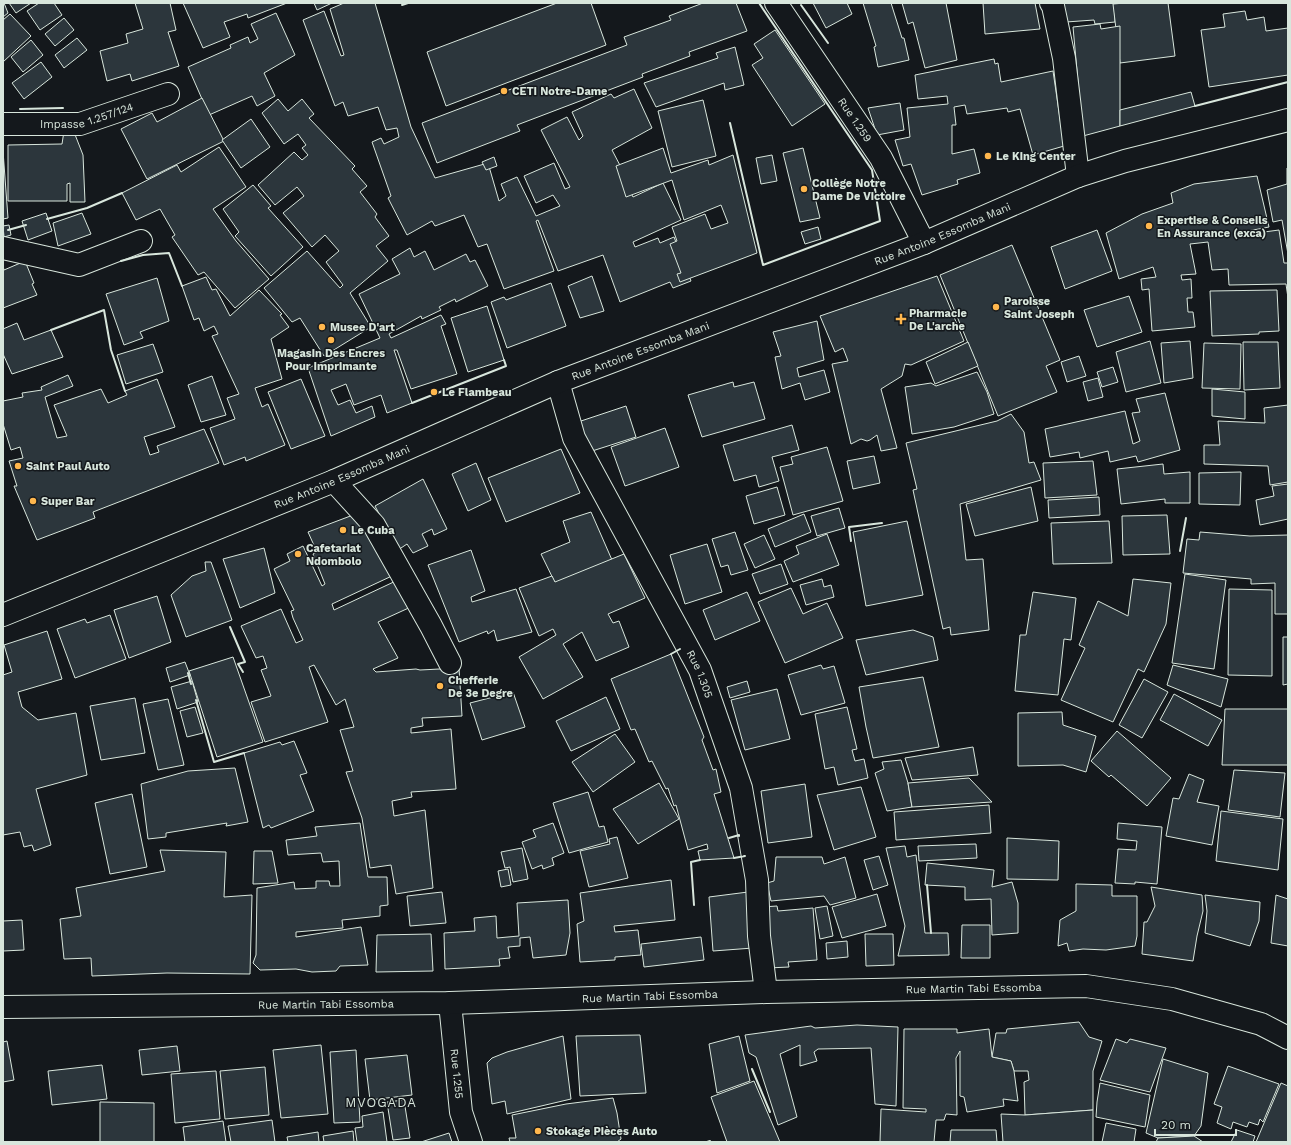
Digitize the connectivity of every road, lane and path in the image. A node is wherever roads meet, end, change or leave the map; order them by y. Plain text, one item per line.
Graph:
1 (776, 3) edge
2 (1051, 3) edge
3 (168, 94) dead end
4 (1288, 120) edge
5 (3, 124) edge
6 (1078, 176) junction
7 (141, 241) dead end
8 (924, 243) junction
9 (3, 248) edge
10 (558, 382) junction
11 (334, 481) junction
12 (3, 615) edge
13 (450, 663) dead end
14 (766, 992) junction
15 (450, 1003) junction
16 (3, 1007) edge
17 (1288, 1038) edge
18 (471, 1142) edge

1 - 8 main road, Rue 1.259
2 - 6 main road
3 - 5 main road, Impasse 1.257/124
4 - 6 main road, Rue Antoine Essomba Mani
6 - 8 main road, Rue Antoine Essomba Mani
7 - 9 main road
8 - 10 main road, Rue Antoine Essomba Mani
10 - 11 main road, Rue Antoine Essomba Mani
10 - 14 main road, Rue 1.305
11 - 12 main road, Rue Antoine Essomba Mani
11 - 13 main road
14 - 15 main road, Rue Martin Tabi Essomba
14 - 17 main road, Rue Martin Tabi Essomba
15 - 16 main road, Rue Martin Tabi Essomba
15 - 18 main road, Rue 1.255

